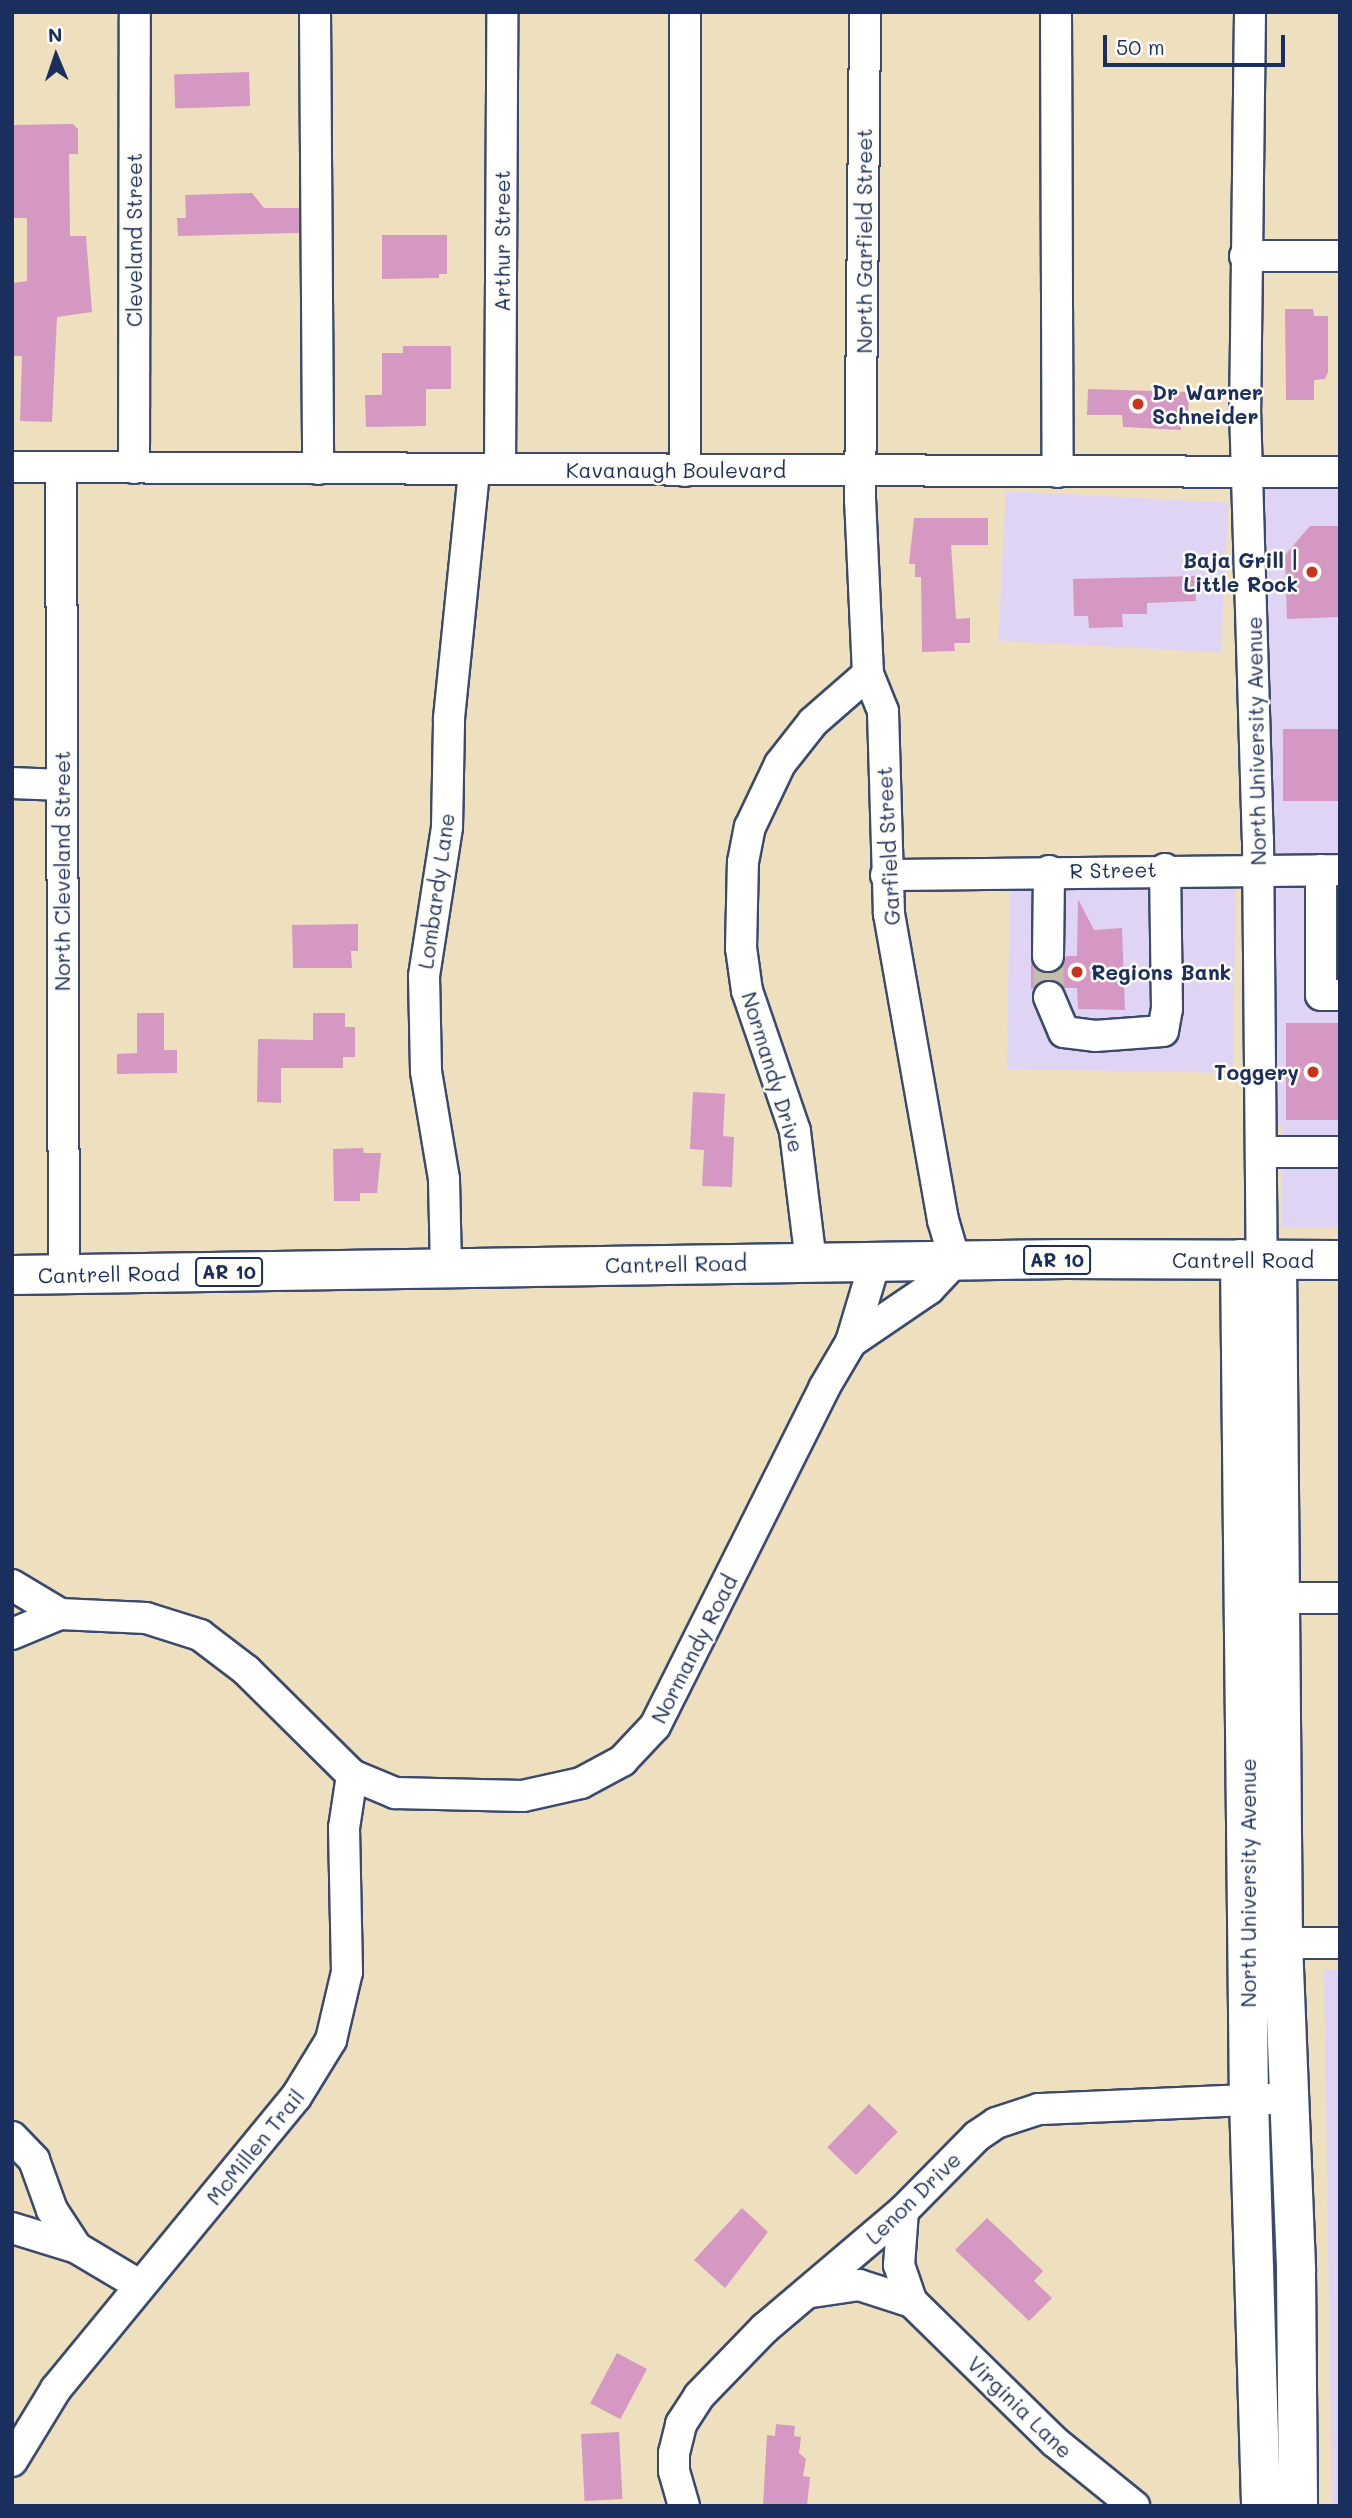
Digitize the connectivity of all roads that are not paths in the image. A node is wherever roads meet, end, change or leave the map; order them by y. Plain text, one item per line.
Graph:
1 (135, 12) edge
2 (315, 12) edge
3 (502, 12) edge
4 (685, 12) edge
5 (865, 12) edge
6 (1056, 12) edge
7 (1250, 12) edge
8 (1245, 256) junction
9 (1340, 256) edge
10 (12, 467) edge
11 (61, 467) junction
12 (134, 468) junction
13 (318, 469) junction
14 (487, 470) junction
15 (863, 470) junction
16 (685, 471) junction
17 (1058, 472) junction
18 (1250, 472) junction
19 (1340, 472) edge
20 (868, 674) junction
21 (12, 783) edge
22 (61, 785) junction
23 (1165, 869) junction
24 (1259, 870) junction
25 (1330, 870) edge
26 (1049, 871) junction
27 (886, 875) junction
28 (1048, 956) tunnel mouth
29 (1340, 995) edge
30 (1049, 997) tunnel mouth
31 (1261, 1152) junction
32 (1340, 1152) edge
33 (1259, 1260) junction
34 (1340, 1260) edge
35 (955, 1261) junction
36 (811, 1262) junction
37 (875, 1262) junction
38 (446, 1268) junction
39 (12, 1275) edge
40 (64, 1275) junction
41 (851, 1342) junction
42 (12, 1585) edge
43 (1280, 1598) junction
44 (1340, 1598) edge
45 (60, 1614) junction
46 (12, 1634) edge
47 (352, 1775) junction
48 (1340, 1942) edge
49 (1283, 1943) junction
50 (1290, 2098) junction
51 (1249, 2099) junction
52 (12, 2137) edge
53 (903, 2211) junction
54 (12, 2228) edge
55 (77, 2248) junction
56 (139, 2285) junction
57 (812, 2292) junction
58 (912, 2302) junction
59 (12, 2461) edge
60 (684, 2506) edge
61 (1134, 2506) edge
62 (1261, 2506) edge
63 (1298, 2506) edge

1 - 12 street, Cleveland Street
2 - 13 street
3 - 14 street, Arthur Street
4 - 16 street
5 - 15 street, North Garfield Street
6 - 17 street
7 - 8 street, North University Avenue
8 - 9 street
8 - 18 street, North University Avenue
10 - 11 street, Kavanaugh Boulevard
11 - 12 street, Kavanaugh Boulevard
11 - 22 street, North Cleveland Street
12 - 13 street, Kavanaugh Boulevard
13 - 14 street, Kavanaugh Boulevard
14 - 16 street, Kavanaugh Boulevard
14 - 38 street, Lombardy Lane
15 - 16 street, Kavanaugh Boulevard
15 - 17 street, Kavanaugh Boulevard
15 - 20 street, Garfield Street
17 - 18 street, Kavanaugh Boulevard
18 - 19 street, Kavanaugh Boulevard
18 - 24 street, North University Avenue
20 - 27 street, Garfield Street
20 - 36 street, Normandy Drive
21 - 22 street
22 - 40 street, North Cleveland Street
23 - 24 street, R Street
23 - 26 street, R Street
23 - 30 street
24 - 25 street, R Street
24 - 31 street, North University Avenue
25 - 29 street
26 - 27 street, R Street
26 - 28 street
27 - 35 street, Garfield Street
31 - 32 street
31 - 33 street, North University Avenue
33 - 34 main road, Cantrell Road / AR 10
33 - 35 main road, Cantrell Road / AR 10
33 - 43 main road, North University Avenue
33 - 51 main road, North University Avenue
35 - 37 main road, Cantrell Road / AR 10
35 - 41 street, Normandy Road
36 - 37 main road, Cantrell Road / AR 10
36 - 38 main road, Cantrell Road / AR 10
37 - 41 street, Normandy Road
38 - 40 main road, Cantrell Road / AR 10
39 - 40 main road, Cantrell Road / AR 10
41 - 47 street, Normandy Road
42 - 45 street, Normandy Road
43 - 44 street
43 - 49 main road, North University Avenue
45 - 46 street, Normandy Road
45 - 47 street, Normandy Road
47 - 56 street, McMillen Trail
48 - 49 street
49 - 50 main road, North University Avenue
50 - 51 street, Lenon Drive
50 - 63 main road, North University Avenue
51 - 53 street, Lenon Drive
51 - 62 main road, North University Avenue
52 - 55 street
53 - 57 street, Lenon Drive
53 - 58 street, Virginia Lane
54 - 55 street
55 - 56 street
56 - 59 street, McMillen Trail
57 - 58 street, Virginia Lane
57 - 60 street, Lenon Drive
58 - 61 street, Virginia Lane

